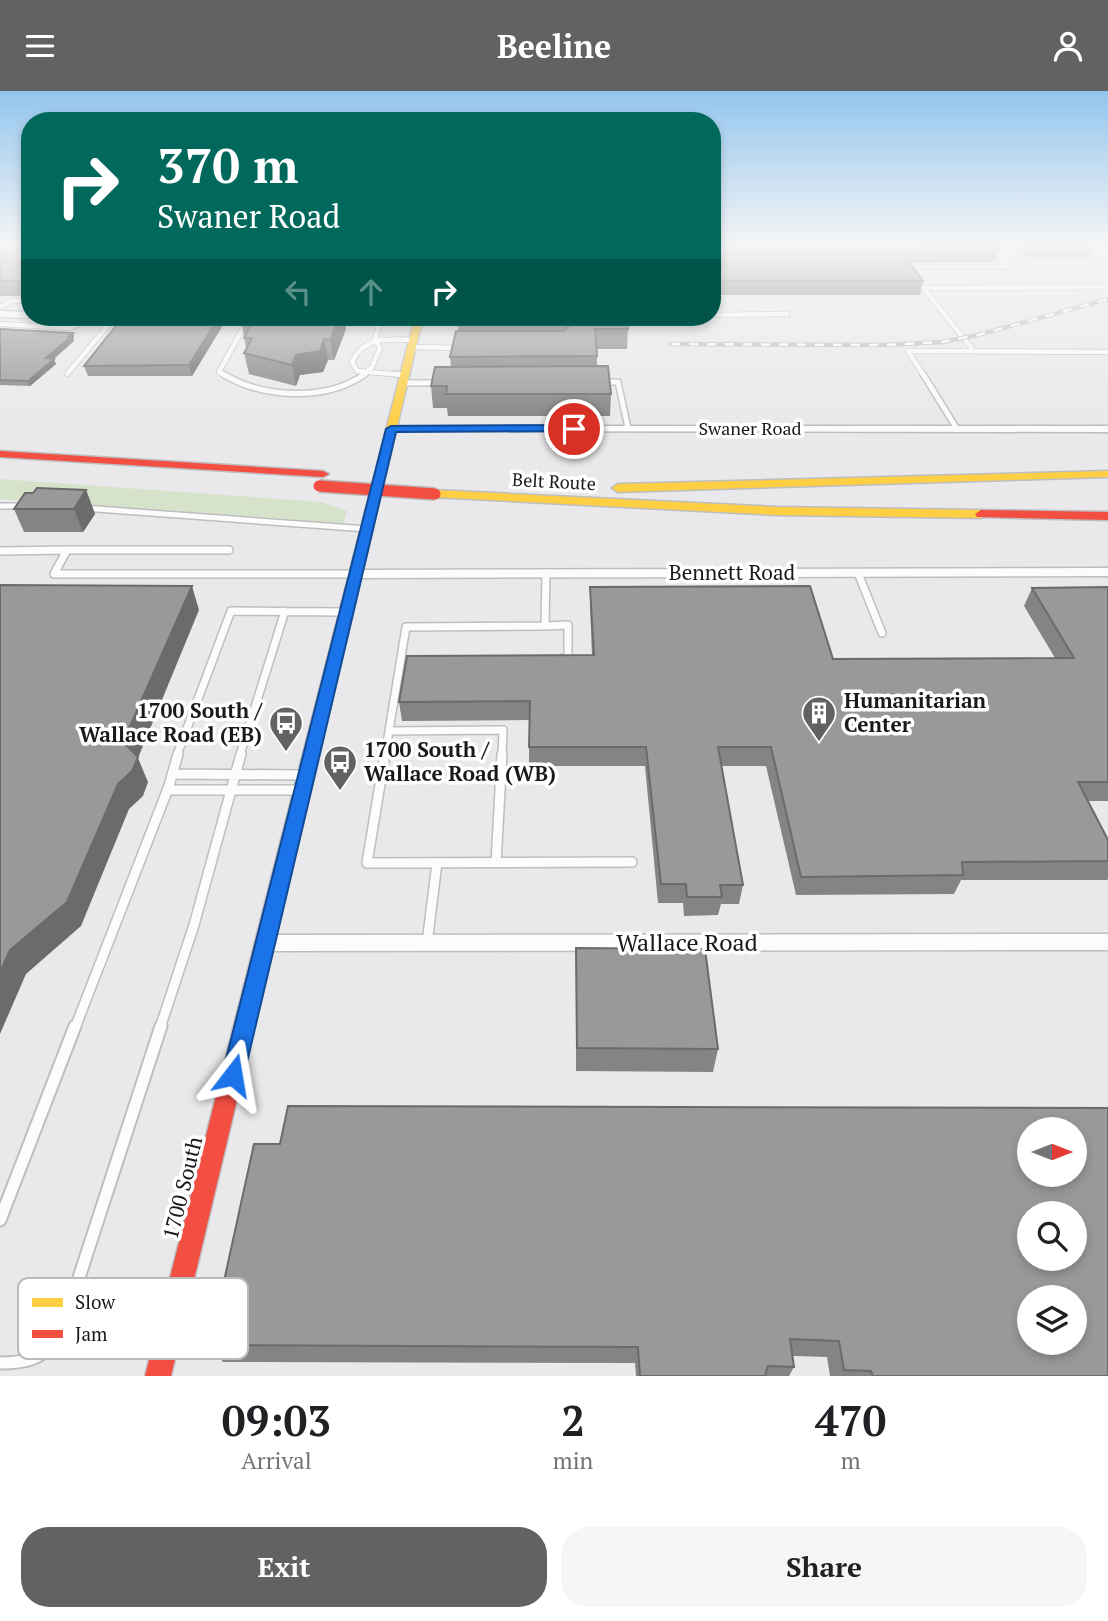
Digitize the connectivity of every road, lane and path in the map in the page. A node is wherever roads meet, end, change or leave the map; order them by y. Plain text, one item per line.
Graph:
1 (937, 305) edge
2 (0, 314) edge
3 (787, 314) dead end
4 (21, 315) edge
5 (721, 315) edge
6 (0, 324) edge
7 (21, 325) edge
8 (35, 326) edge
9 (74, 326) edge
10 (107, 326) edge
11 (244, 326) edge
12 (378, 326) edge
13 (417, 326) edge
14 (374, 340) junction
15 (412, 344) junction
16 (474, 348) edge
17 (974, 351) junction
18 (1108, 352) edge
19 (67, 374) dead end
20 (367, 374) junction
21 (403, 379) junction
22 (591, 382) edge
23 (445, 383) edge
24 (391, 429) junction
25 (628, 429) junction
26 (957, 429) junction
27 (1108, 429) edge
28 (0, 454) edge
29 (0, 465) edge
30 (1108, 474) edge
31 (321, 480) junction
32 (435, 488) junction
33 (560, 490) junction
34 (1108, 503) edge
35 (0, 506) edge
36 (38, 506) edge
37 (76, 507) edge
38 (1108, 516) edge
39 (368, 530) junction
40 (229, 550) dead end
41 (0, 551) edge
42 (67, 551) junction
43 (1108, 572) edge
44 (546, 573) junction
45 (858, 573) junction
46 (357, 574) junction
47 (285, 611) junction
48 (347, 612) junction
49 (545, 626) junction
50 (882, 633) dead end
51 (554, 658) edge
52 (400, 660) junction
53 (414, 660) edge
54 (389, 731) junction
55 (172, 774) junction
56 (234, 775) junction
57 (305, 782) junction
58 (168, 790) junction
59 (230, 790) junction
60 (632, 862) dead end
61 (437, 863) junction
62 (496, 863) junction
63 (1108, 942) edge
64 (265, 943) junction
65 (427, 943) junction
66 (0, 1220) edge
67 (79, 1278) edge
68 (182, 1278) edge
69 (38, 1359) edge
70 (162, 1359) edge
71 (0, 1363) edge
72 (158, 1376) edge

1 - 17 lane
2 - 4 street
3 - 5 lane
6 - 7 lane
8 - 9 lane
10 - 19 lane
11 - 20 lane
12 - 14 lane
13 - 15 main road, 1700 South
14 - 15 lane
14 - 20 lane
14 - 20 lane
15 - 16 lane
15 - 21 main road, 1700 South
17 - 18 lane
17 - 26 lane
20 - 21 lane
21 - 23 lane
21 - 24 main road, 1700 South
22 - 25 lane
24 - 25 street, Swaner Road
24 - 39 main road, 1700 South
25 - 26 street, Swaner Road
26 - 27 street, Swaner Road
28 - 31 main road, Belt Route
29 - 31 main road, Belt Route
30 - 33 main road
31 - 32 main road, Belt Route, bridge
32 - 33 main road, Belt Route
32 - 38 main road, Belt Route
33 - 34 main road, Belt Route
35 - 36 lane
37 - 39 lane
39 - 46 main road, 1700 South
40 - 42 lane
41 - 42 lane
42 - 46 lane
43 - 45 street, Bennett Road
44 - 45 street, Bennett Road
44 - 46 street, Bennett Road
44 - 49 lane
45 - 50 lane
46 - 48 main road, 1700 South
47 - 48 lane
47 - 55 lane
47 - 56 lane
48 - 57 main road, 1700 South
49 - 51 lane
49 - 52 lane
52 - 53 lane
52 - 54 lane
54 - 61 lane
54 - 62 lane
55 - 56 lane
55 - 58 lane
56 - 57 lane
56 - 59 lane
57 - 59 lane
57 - 64 main road, 1700 South
58 - 59 lane
58 - 66 lane
59 - 67 lane
60 - 62 lane
61 - 62 lane
61 - 65 lane
63 - 65 street, Wallace Road
64 - 65 street, Wallace Road
64 - 68 main road, 1700 South
69 - 71 lane
70 - 72 main road, 1700 South

